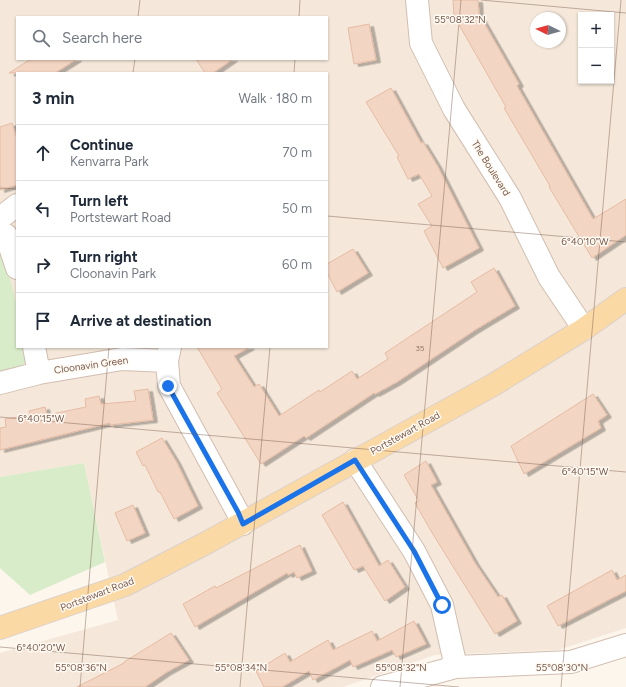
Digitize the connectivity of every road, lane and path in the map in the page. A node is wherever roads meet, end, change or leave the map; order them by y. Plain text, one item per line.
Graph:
1 (417, 0) edge
2 (16, 206) edge
3 (0, 218) edge
4 (0, 232) edge
5 (16, 265) edge
6 (626, 300) edge
7 (584, 329) junction
8 (34, 348) edge
9 (168, 354) edge
10 (39, 373) junction
11 (0, 383) edge
12 (355, 460) junction
13 (243, 524) junction
14 (0, 628) edge
15 (626, 645) edge
16 (456, 666) junction
17 (382, 687) edge

1 - 7 street, The Boulevard
2 - 3 street
4 - 5 street
6 - 7 main road, Portstewart Road
7 - 12 main road, Portstewart Road
8 - 10 street
9 - 10 street, Cloonavin Green
9 - 13 street
10 - 11 street, Cloonavin Green
12 - 13 main road, Portstewart Road
12 - 16 street
13 - 14 main road, Portstewart Road
15 - 16 street
16 - 17 street

